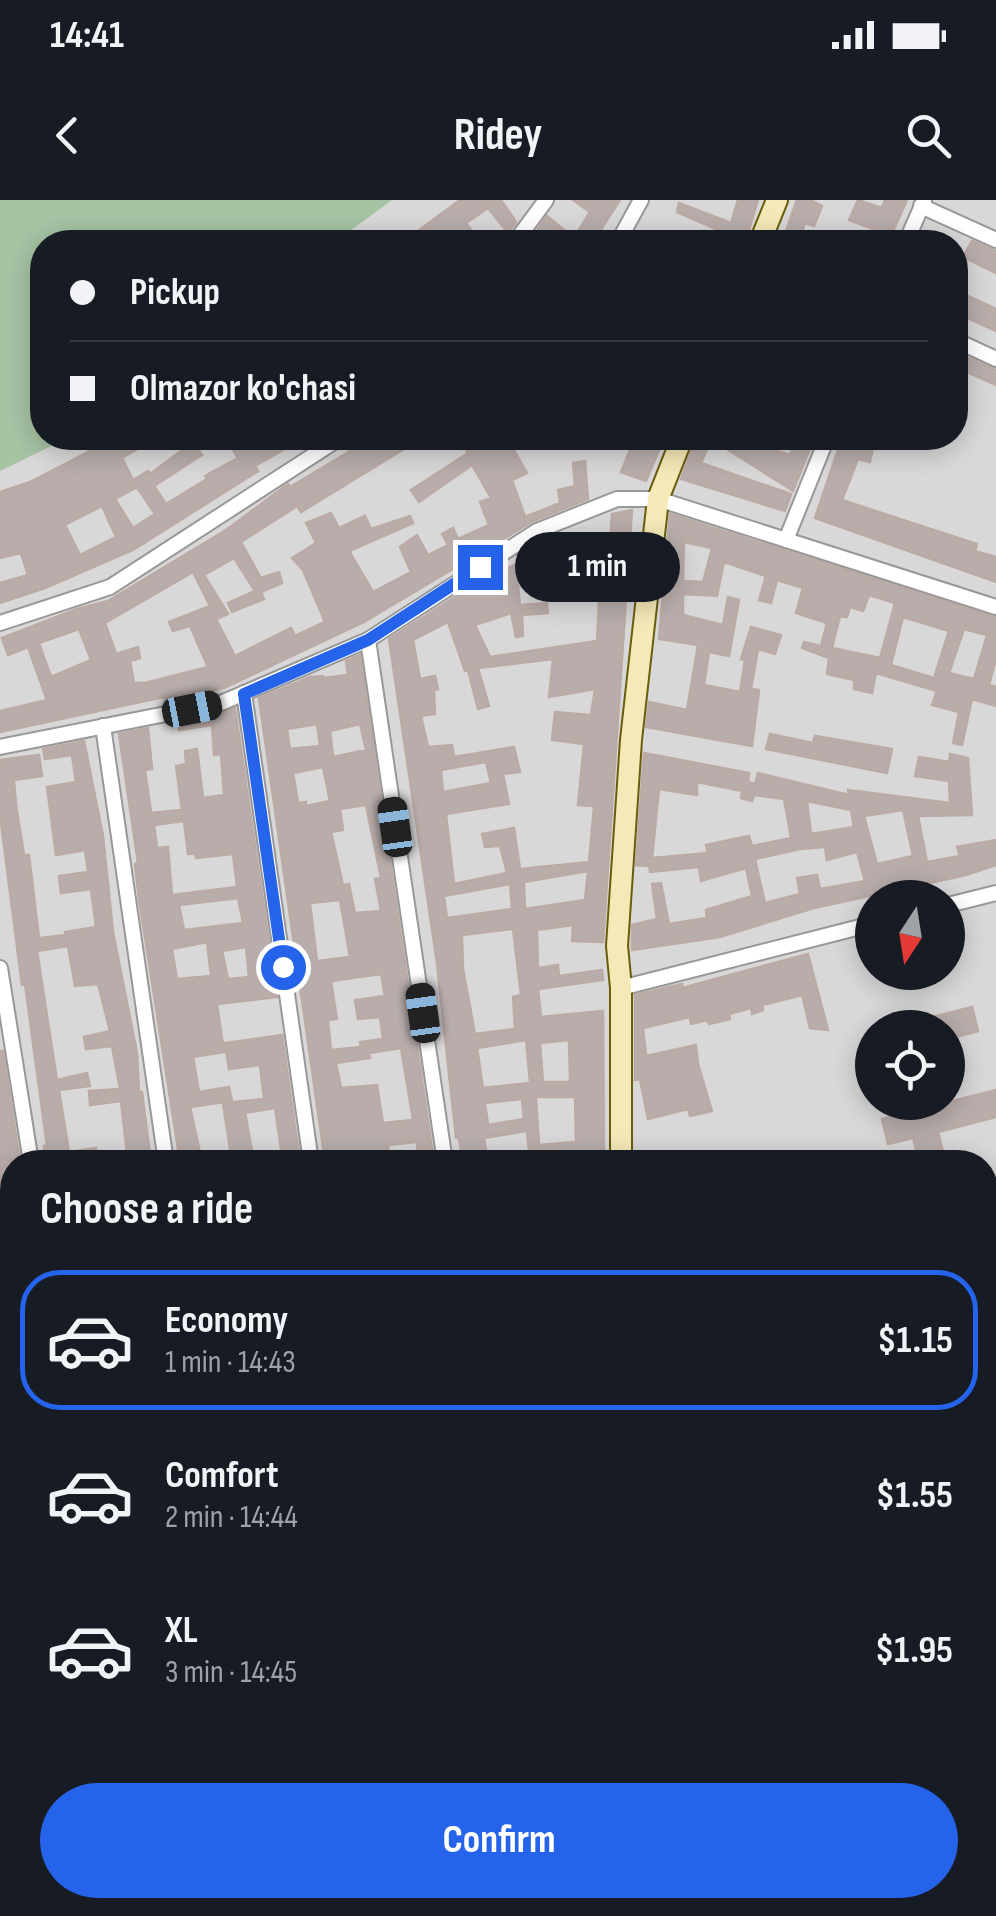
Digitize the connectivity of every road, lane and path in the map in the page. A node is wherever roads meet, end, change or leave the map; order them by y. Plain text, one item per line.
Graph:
1 (546, 200) edge
2 (641, 200) edge
3 (777, 200) edge
4 (923, 203) edge
5 (523, 230) edge
6 (625, 230) edge
7 (765, 230) edge
8 (911, 230) edge
9 (996, 240) edge
10 (968, 346) edge
11 (996, 359) edge
12 (322, 450) edge
13 (677, 450) edge
14 (822, 450) edge
15 (658, 500) junction
16 (786, 540) junction
17 (996, 607) edge
18 (0, 623) edge
19 (368, 640) junction
20 (244, 694) junction
21 (104, 726) junction
22 (0, 747) edge
23 (996, 893) edge
24 (965, 901) edge
25 (855, 928) edge
26 (0, 968) edge
27 (621, 988) junction
28 (29, 1150) edge
29 (164, 1150) edge
30 (308, 1150) edge
31 (443, 1150) edge
32 (621, 1150) edge

1 - 5 street
2 - 6 street
3 - 7 street
4 - 8 street
4 - 9 street
10 - 11 street
12 - 18 street
13 - 15 street
14 - 16 street
15 - 16 street
15 - 19 street
15 - 27 street
16 - 17 street
19 - 20 street
19 - 31 street
20 - 21 street
20 - 30 street
21 - 22 street
21 - 29 street
23 - 24 street
25 - 27 street
26 - 28 street
27 - 32 street

